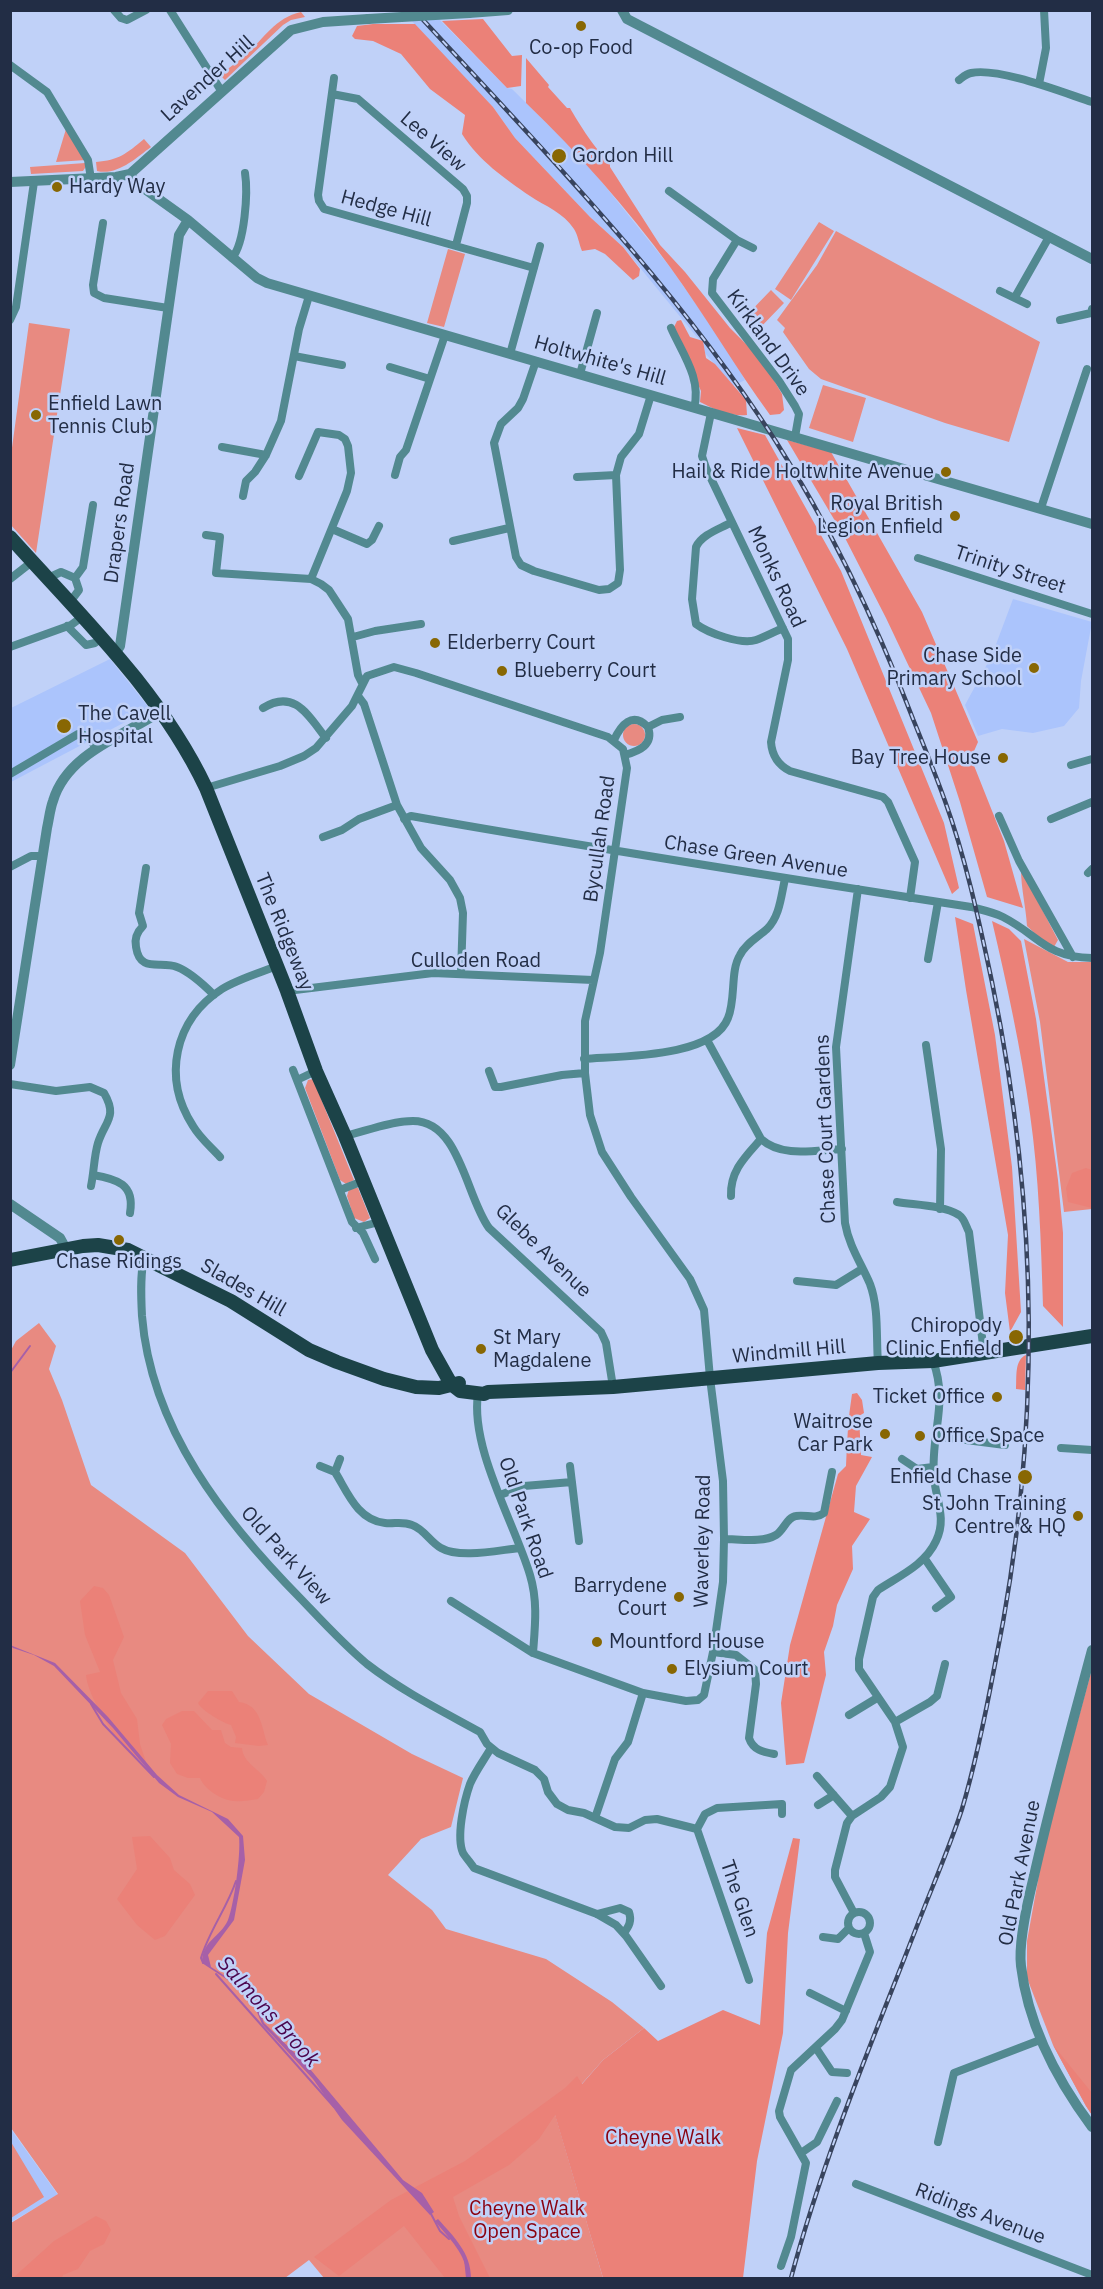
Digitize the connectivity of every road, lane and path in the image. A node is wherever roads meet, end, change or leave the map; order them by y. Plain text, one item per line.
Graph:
1 (114, 10) edge
2 (146, 10) edge
3 (170, 10) edge
4 (508, 10) edge
5 (622, 10) edge
6 (1044, 10) edge
7 (10, 65) edge
8 (334, 78) dead end
9 (959, 80) dead end
10 (1039, 84) junction
11 (222, 92) junction
12 (332, 94) junction
13 (1092, 102) edge
14 (245, 173) dead end
15 (130, 174) junction
16 (91, 179) junction
17 (10, 182) edge
18 (34, 182) junction
19 (669, 191) dead end
20 (188, 220) junction
21 (103, 223) dead end
22 (1049, 237) junction
23 (737, 240) junction
24 (456, 245) junction
25 (540, 246) dead end
26 (753, 248) dead end
27 (232, 258) junction
28 (1092, 259) edge
29 (534, 268) junction
30 (15, 288) edge
31 (1000, 291) dead end
32 (309, 296) junction
33 (1015, 297) junction
34 (1026, 304) dead end
35 (168, 308) junction
36 (1092, 309) edge
37 (597, 313) dead end
38 (1060, 320) dead end
39 (10, 321) edge
40 (671, 328) dead end
41 (445, 335) junction
42 (510, 354) junction
43 (294, 356) junction
44 (536, 361) junction
45 (342, 365) dead end
46 (390, 367) dead end
47 (1087, 369) dead end
48 (580, 374) junction
49 (430, 379) junction
50 (651, 395) junction
51 (694, 408) junction
52 (711, 413) junction
53 (795, 437) junction
54 (222, 447) dead end
55 (266, 455) junction
56 (395, 475) dead end
57 (616, 475) junction
58 (299, 476) dead end
59 (577, 477) dead end
60 (243, 496) dead end
61 (93, 505) dead end
62 (1041, 508) junction
63 (732, 522) junction
64 (1092, 524) edge
65 (379, 526) dead end
66 (509, 528) junction
67 (332, 529) junction
68 (206, 535) dead end
69 (10, 537) edge
70 (453, 541) dead end
71 (918, 558) dead end
72 (33, 561) junction
73 (48, 578) junction
74 (75, 578) junction
75 (10, 579) edge
76 (311, 579) junction
77 (70, 602) junction
78 (1092, 614) edge
79 (82, 617) junction
80 (421, 624) dead end
81 (67, 626) junction
82 (783, 628) junction
83 (353, 637) junction
84 (101, 638) junction
85 (10, 647) edge
86 (115, 654) junction
87 (362, 683) junction
88 (358, 696) junction
89 (263, 708) dead end
90 (161, 711) junction
91 (680, 717) dead end
92 (648, 727) junction
93 (326, 738) junction
94 (614, 740) junction
95 (96, 748) junction
96 (625, 755) junction
97 (1092, 759) edge
98 (1071, 765) dead end
99 (10, 774) edge
100 (206, 788) junction
101 (1092, 802) edge
102 (397, 805) junction
103 (999, 816) dead end
104 (404, 819) junction
105 (1051, 819) dead end
106 (323, 837) dead end
107 (615, 851) junction
108 (42, 856) junction
109 (10, 867) edge
110 (146, 868) dead end
111 (785, 879) junction
112 (858, 889) junction
113 (910, 898) junction
114 (938, 902) junction
115 (1073, 957) junction
116 (1092, 958) edge
117 (928, 959) dead end
118 (277, 966) junction
119 (461, 973) junction
120 (593, 980) junction
121 (287, 991) junction
122 (16, 995) edge
123 (214, 995) junction
124 (707, 1040) junction
125 (926, 1045) dead end
126 (584, 1059) junction
127 (10, 1065) edge
128 (293, 1070) dead end
129 (316, 1071) junction
130 (489, 1071) dead end
131 (585, 1073) junction
132 (297, 1080) junction
133 (10, 1084) edge
134 (345, 1136) junction
135 (761, 1139) junction
136 (842, 1149) junction
137 (220, 1157) dead end
138 (93, 1175) junction
139 (363, 1181) junction
140 (91, 1186) dead end
141 (340, 1190) junction
142 (731, 1196) dead end
143 (897, 1202) dead end
144 (10, 1204) edge
145 (940, 1209) junction
146 (130, 1213) dead end
147 (379, 1222) junction
148 (357, 1228) junction
149 (66, 1249) junction
150 (144, 1257) junction
151 (375, 1259) dead end
152 (10, 1260) edge
153 (862, 1269) junction
154 (797, 1281) dead end
155 (1092, 1336) edge
156 (984, 1353) junction
157 (933, 1361) junction
158 (878, 1363) junction
159 (710, 1378) junction
160 (451, 1384) junction
161 (613, 1387) junction
162 (483, 1393) junction
163 (935, 1436) junction
164 (1005, 1445) dead end
165 (1061, 1448) dead end
166 (1092, 1450) edge
167 (340, 1459) dead end
168 (902, 1460) dead end
169 (320, 1466) dead end
170 (570, 1466) dead end
171 (933, 1467) junction
172 (335, 1472) junction
173 (832, 1472) dead end
174 (572, 1482) junction
175 (500, 1495) junction
176 (724, 1539) junction
177 (579, 1541) dead end
178 (520, 1548) junction
179 (925, 1559) junction
180 (451, 1601) dead end
181 (936, 1608) dead end
182 (1092, 1650) edge
183 (713, 1652) junction
184 (533, 1653) junction
185 (945, 1664) dead end
186 (643, 1693) junction
187 (877, 1698) junction
188 (849, 1715) dead end
189 (895, 1722) junction
190 (491, 1748) junction
191 (774, 1754) dead end
192 (817, 1776) dead end
193 (781, 1794) dead end
194 (834, 1795) junction
195 (782, 1803) junction
196 (818, 1805) dead end
197 (782, 1814) dead end
198 (852, 1816) junction
199 (595, 1818) junction
200 (697, 1829) junction
201 (854, 1913) junction
202 (597, 1914) junction
203 (849, 1928) junction
204 (624, 1933) junction
205 (864, 1933) junction
206 (823, 1937) dead end
207 (749, 1980) dead end
208 (661, 1986) dead end
209 (810, 1993) dead end
210 (846, 2011) junction
211 (1040, 2040) junction
212 (816, 2048) junction
213 (847, 2073) dead end
214 (837, 2101) dead end
215 (1092, 2127) edge
216 (938, 2142) dead end
217 (801, 2154) junction
218 (856, 2184) dead end
219 (781, 2266) dead end
220 (1092, 2275) edge

1 - 2 street
3 - 11 street
4 - 11 street, Lavender Hill, bridge
5 - 22 street
6 - 10 street
7 - 16 street
8 - 12 street, Hedge Hill
9 - 10 street
10 - 13 street
11 - 15 street, Lavender Hill
12 - 24 street, Lee View
12 - 24 street, Hedge Hill
14 - 27 street
15 - 16 street
15 - 20 street, Holtwhite's Hill
16 - 18 street
17 - 18 street
18 - 30 street
19 - 23 street
20 - 27 street, Holtwhite's Hill
20 - 35 street, Drapers Road
21 - 35 street
22 - 28 street
22 - 33 street
23 - 26 street
23 - 53 street, Kirkland Drive
24 - 29 street, Hedge Hill
25 - 29 street
27 - 32 street, Holtwhite's Hill
29 - 42 street
30 - 39 street
31 - 33 street
32 - 41 street, Holtwhite's Hill
32 - 43 street
33 - 34 street
35 - 86 street, Drapers Road
36 - 38 street
37 - 48 street
40 - 51 street
41 - 42 street, Holtwhite's Hill
41 - 49 street
42 - 44 street, Holtwhite's Hill
43 - 45 street
43 - 55 street
44 - 48 street, Holtwhite's Hill
44 - 66 street
46 - 49 street
47 - 62 street
48 - 50 street, Holtwhite's Hill
49 - 56 street
50 - 51 street, Holtwhite's Hill
50 - 57 street
51 - 52 street, Holtwhite's Hill
52 - 53 street, Holtwhite's Hill
52 - 63 street, Monks Road
53 - 62 street, Holtwhite's Hill
54 - 55 street
55 - 60 street
57 - 59 street
57 - 66 street
58 - 67 street
61 - 74 street
62 - 64 street, Holtwhite's Hill
63 - 82 street, Monks Road
63 - 82 street
65 - 67 street
66 - 70 street
67 - 76 street
68 - 76 street
69 - 72 main road, The Ridgeway
71 - 78 street, Trinity Street
72 - 73 main road, The Ridgeway
72 - 75 street
73 - 74 street
73 - 77 main road, The Ridgeway
74 - 77 street
76 - 83 street
77 - 79 main road, The Ridgeway
79 - 81 street
79 - 84 main road, The Ridgeway
80 - 83 street
81 - 84 street
81 - 85 street
82 - 113 street, Monks Road
83 - 87 street
84 - 86 main road, The Ridgeway
86 - 90 main road, The Ridgeway
87 - 88 street
87 - 94 street
88 - 93 street
88 - 102 street
89 - 93 street
90 - 95 street
90 - 100 main road, The Ridgeway
91 - 92 street
92 - 94 street
92 - 96 street
93 - 100 street
94 - 96 street, Bycullah Road
95 - 99 street
95 - 108 street
96 - 107 street, Bycullah Road
97 - 98 street
100 - 118 main road, The Ridgeway
101 - 105 street
102 - 104 street
102 - 106 street
103 - 115 street
104 - 107 street, Chase Green Avenue
104 - 119 street
107 - 111 street, Chase Green Avenue
107 - 120 street, Bycullah Road
108 - 109 street
108 - 122 street
110 - 123 street
111 - 112 street, Chase Green Avenue
111 - 124 street
112 - 113 street, Chase Green Avenue
112 - 136 street, Chase Court Gardens
113 - 114 street, Chase Green Avenue
114 - 115 street, Chase Green Avenue
114 - 117 street
115 - 116 street, Chase Green Avenue
118 - 121 main road, The Ridgeway
118 - 123 street
119 - 120 street, Culloden Road
119 - 121 street, Culloden Road
120 - 126 street, Bycullah Road
121 - 129 main road, The Ridgeway
122 - 127 street
123 - 137 street
124 - 126 street
124 - 135 street
125 - 145 street
126 - 131 street, Bycullah Road
128 - 132 street
129 - 132 street
129 - 134 main road, The Ridgeway
130 - 131 street
131 - 159 street, Bycullah Road
132 - 141 street
133 - 138 street
134 - 139 main road, The Ridgeway
134 - 161 street, Glebe Avenue
135 - 136 street
135 - 142 street
136 - 153 street, Chase Court Gardens
138 - 140 street
138 - 146 street
139 - 141 street
139 - 147 main road, The Ridgeway
141 - 148 street
143 - 145 street
144 - 149 street
145 - 156 street
147 - 148 street
147 - 160 main road, The Ridgeway
148 - 151 street
149 - 150 main road, Slades Hill
149 - 152 main road, Slades Hill
150 - 160 main road, Slades Hill
150 - 190 street, Old Park View
153 - 154 street
153 - 158 street, Chase Court Gardens
155 - 156 main road, Windmill Hill
156 - 157 main road, Windmill Hill
157 - 158 main road, Windmill Hill
157 - 163 street
158 - 159 main road, Windmill Hill
159 - 161 main road, Windmill Hill
159 - 176 street, Waverley Road
160 - 162 main road, Windmill Hill
161 - 162 main road, Windmill Hill
162 - 175 street, Old Park Road
163 - 164 street
163 - 171 street
165 - 166 street
167 - 172 street
168 - 171 street
169 - 172 street
170 - 174 street
171 - 179 street
172 - 178 street
173 - 176 street
174 - 175 street
174 - 177 street
175 - 178 street, Old Park Road
176 - 183 street, Waverley Road
178 - 184 street, Old Park Road
179 - 181 street
179 - 187 street
180 - 184 street
182 - 211 street, Old Park Avenue
183 - 186 street, Waverley Road
183 - 191 street
184 - 186 street
185 - 189 street
186 - 199 street
187 - 188 street
187 - 189 street
189 - 198 street
190 - 199 street, Old Park View
190 - 202 street
192 - 194 street
193 - 195 street
194 - 196 street
194 - 198 street
195 - 197 street
195 - 200 street
198 - 201 street
199 - 200 street
200 - 207 street, The Glen
201 - 203 street
201 - 205 street
202 - 204 street
202 - 204 street
203 - 205 street
203 - 206 street
204 - 208 street
205 - 210 street
209 - 210 street
210 - 212 street
211 - 215 street, Old Park Avenue
211 - 216 street
212 - 213 street
212 - 217 street
214 - 217 street
217 - 219 street
218 - 220 street, Ridings Avenue

